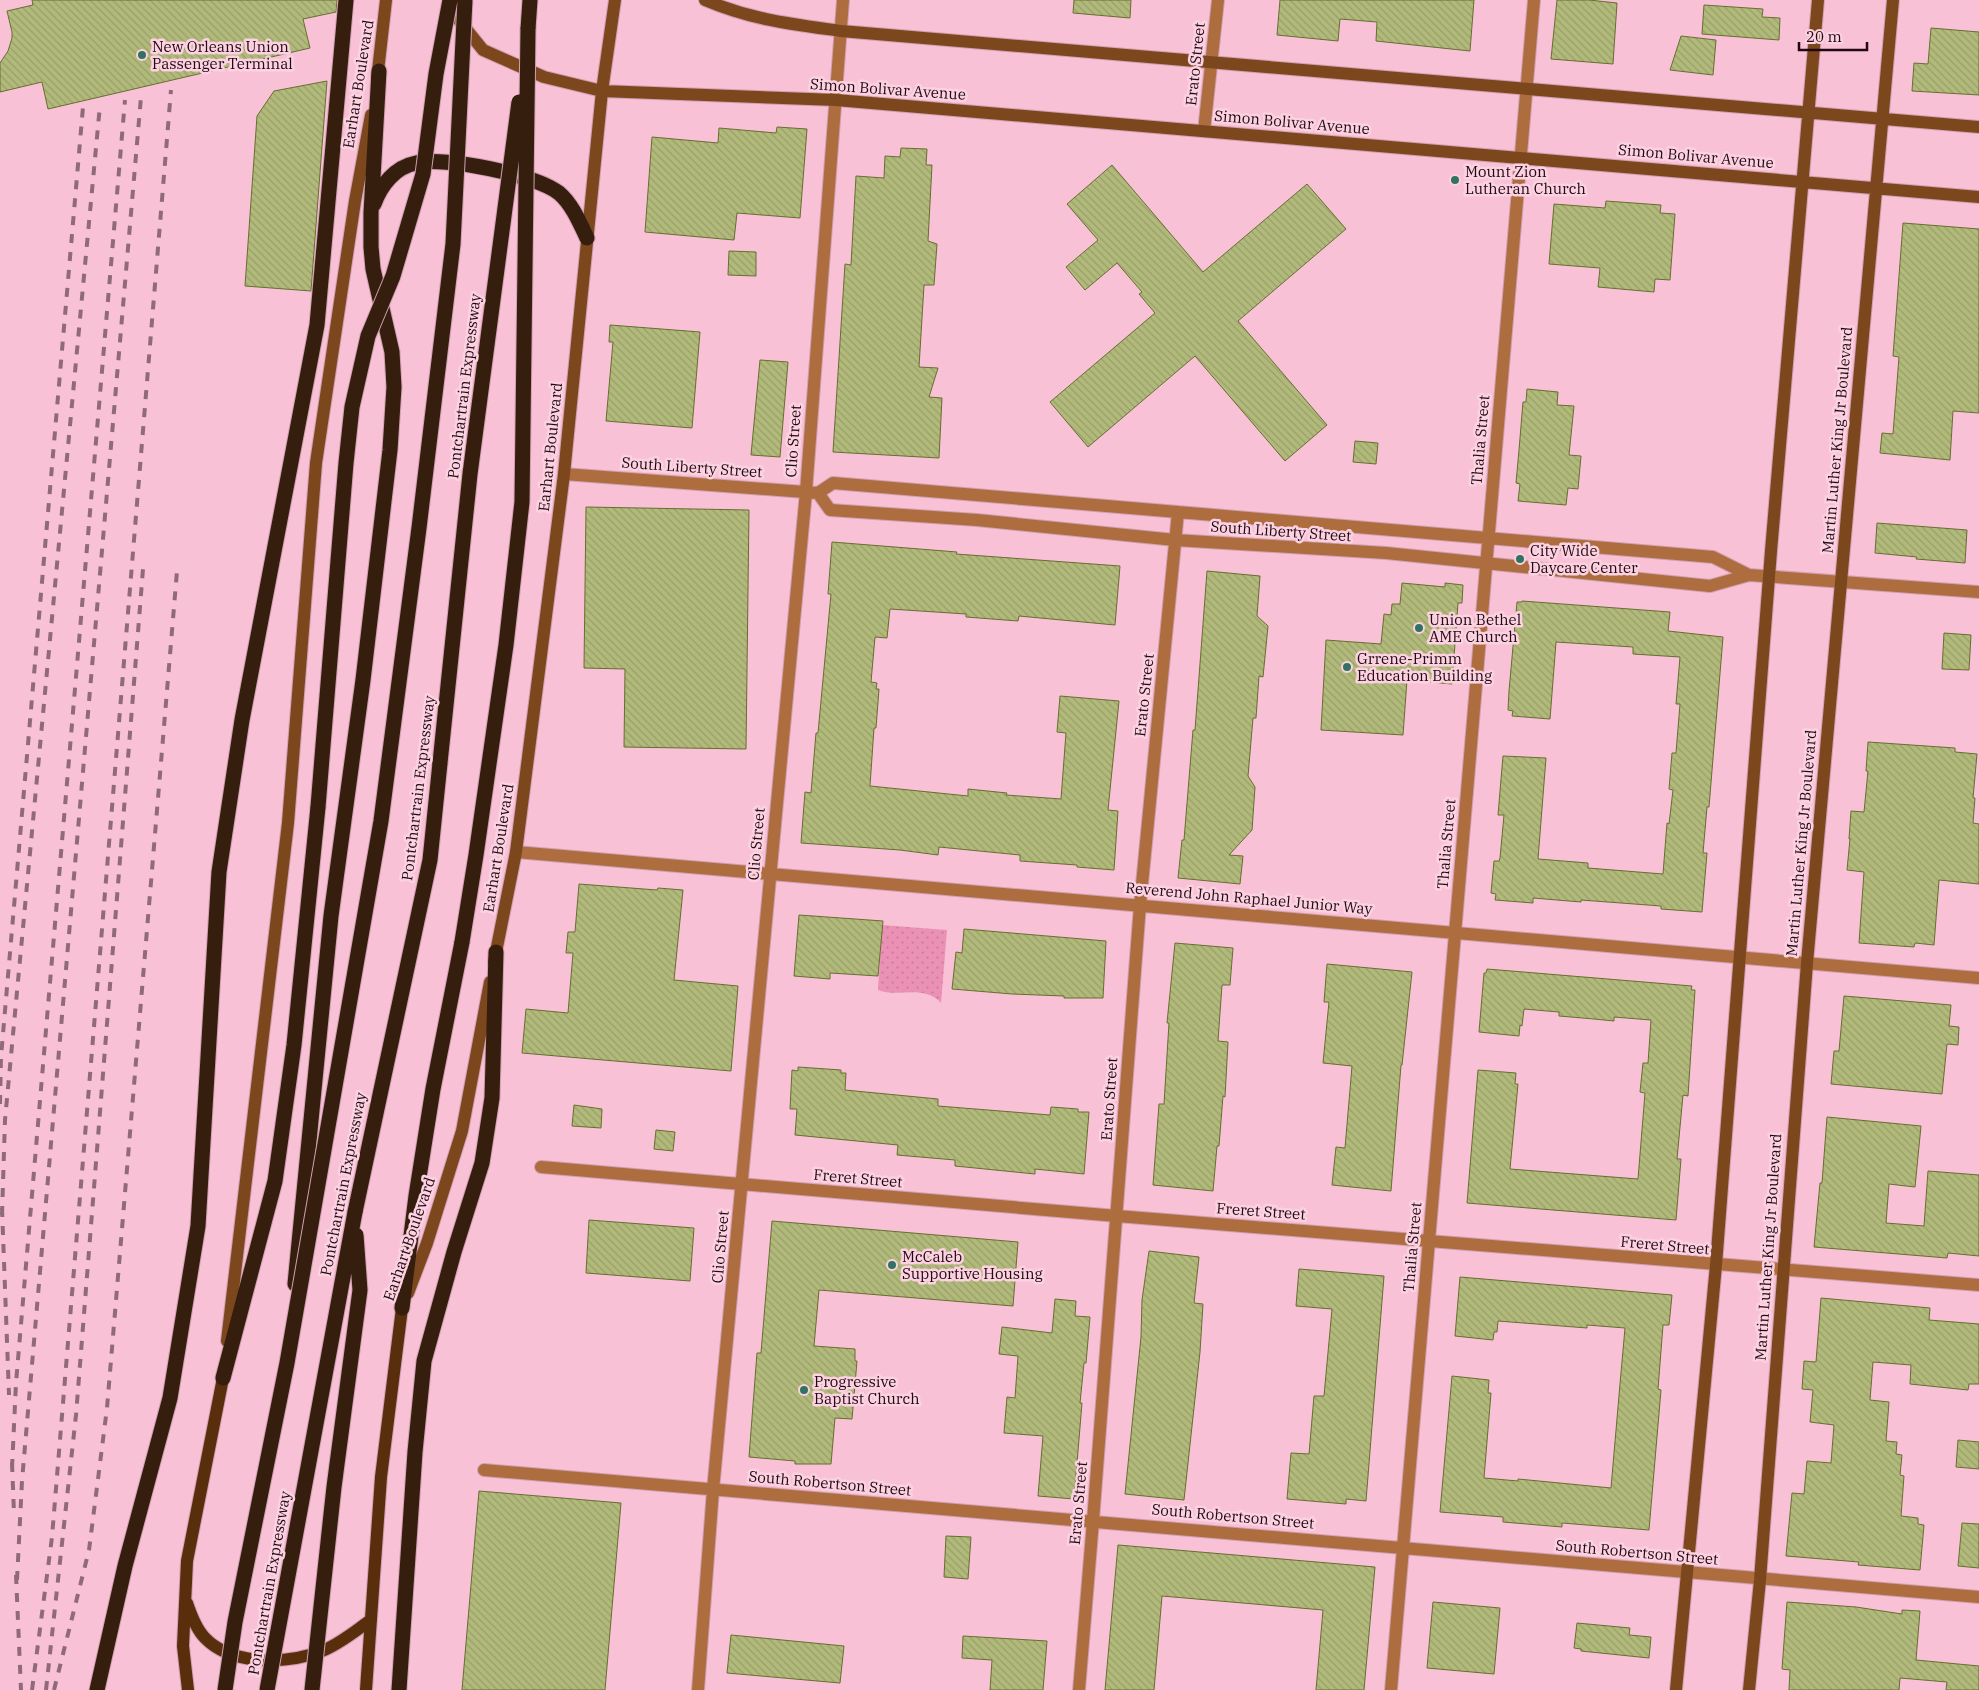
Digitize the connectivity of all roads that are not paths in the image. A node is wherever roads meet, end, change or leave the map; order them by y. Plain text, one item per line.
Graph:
1 (346, 0) edge
2 (386, 0) edge
3 (450, 0) edge
4 (465, 0) edge
5 (530, 0) edge
6 (615, 0) edge
7 (705, 0) edge
8 (843, 0) edge
9 (1218, 0) edge
10 (1534, 0) edge
11 (1818, 0) edge
12 (1893, 0) edge
13 (528, 29) junction
14 (841, 31) junction
15 (1212, 63) junction
16 (379, 71) junction
17 (1527, 89) junction
18 (602, 91) junction
19 (836, 100) junction
20 (1807, 112) junction
21 (1883, 120) junction
22 (1979, 128) edge
23 (1204, 131) junction
24 (1520, 157) junction
25 (1801, 181) junction
26 (1877, 188) junction
27 (1979, 197) edge
28 (371, 213) junction
29 (588, 238) junction
30 (564, 474) junction
31 (812, 492) junction
32 (1178, 512) junction
33 (1488, 538) junction
34 (1175, 540) junction
35 (1486, 563) junction
36 (1749, 575) junction
37 (1769, 577) junction
38 (1840, 580) junction
39 (1979, 592) edge
40 (516, 852) junction
41 (770, 872) junction
42 (1140, 905) junction
43 (1455, 932) junction
44 (496, 952) junction
45 (1739, 958) junction
46 (1807, 963) junction
47 (1979, 978) edge
48 (541, 1167) dead end
49 (742, 1184) junction
50 (354, 1212) junction
51 (1117, 1216) junction
52 (1429, 1241) junction
53 (1716, 1265) junction
54 (1782, 1270) junction
55 (1979, 1286) edge
56 (402, 1308) junction
57 (287, 1363) junction
58 (223, 1378) junction
59 (484, 1470) dead end
60 (713, 1490) junction
61 (1093, 1521) junction
62 (1403, 1547) junction
63 (1686, 1573) junction
64 (1760, 1580) junction
65 (185, 1596) junction
66 (1979, 1597) edge
67 (371, 1620) junction
68 (98, 1690) edge
69 (188, 1690) edge
70 (225, 1690) edge
71 (267, 1690) edge
72 (312, 1690) edge
73 (366, 1690) edge
74 (399, 1690) edge
75 (698, 1690) edge
76 (1079, 1690) edge
77 (1391, 1690) edge
78 (1676, 1690) edge
79 (1749, 1690) edge

1 - 68 highway
2 - 16 street, Earhart Boulevard
3 - 18 street, Simon Bolivar Avenue
3 - 58 highway, bridge
4 - 57 highway, Pontchartrain Expressway, bridge
5 - 13 highway, Pontchartrain Expressway
6 - 18 street, Earhart Boulevard
7 - 14 street
8 - 14 street, Clio Street
9 - 15 street, Erato Street
10 - 17 street, Thalia Street
11 - 20 street
12 - 21 street, Martin Luther King Jr Boulevard
13 - 50 highway, Pontchartrain Expressway, bridge
13 - 56 highway, bridge
14 - 15 street
14 - 19 street, Clio Street
15 - 17 street
15 - 23 street, Erato Street
16 - 28 highway
16 - 58 street, Earhart Boulevard
17 - 20 street
17 - 24 street, Thalia Street
18 - 19 street, Simon Bolivar Avenue
18 - 29 street, Earhart Boulevard
19 - 23 street, Simon Bolivar Avenue
19 - 31 street, Clio Street
20 - 21 street
20 - 25 street
21 - 22 street
21 - 26 street, Martin Luther King Jr Boulevard
23 - 24 street, Simon Bolivar Avenue
24 - 25 street, Simon Bolivar Avenue
24 - 33 street, Thalia Street
25 - 26 street, Simon Bolivar Avenue
25 - 37 street
26 - 27 street, Simon Bolivar Avenue
26 - 38 street, Martin Luther King Jr Boulevard
28 - 29 highway
28 - 57 highway, bridge
29 - 30 street, Earhart Boulevard
30 - 31 street, South Liberty Street
30 - 40 street, Earhart Boulevard
31 - 32 street, South Liberty Street
31 - 34 street, South Liberty Street
31 - 41 street, Clio Street
32 - 33 street, South Liberty Street
32 - 34 street, Erato Street
33 - 35 street, Thalia Street
33 - 36 street, South Liberty Street
34 - 35 street, South Liberty Street
34 - 42 street, Erato Street
35 - 36 street, South Liberty Street
35 - 43 street, Thalia Street
36 - 37 street, South Liberty Street
37 - 38 street, South Liberty Street
37 - 45 street
38 - 39 street, South Liberty Street
38 - 46 street, Martin Luther King Jr Boulevard
40 - 41 street, Reverend John Raphael Junior Way
40 - 44 street, Earhart Boulevard
41 - 42 street, Reverend John Raphael Junior Way
41 - 49 street, Clio Street
42 - 43 street, Reverend John Raphael Junior Way
42 - 51 street, Erato Street
43 - 45 street, Reverend John Raphael Junior Way
43 - 52 street, Thalia Street
44 - 56 street, Earhart Boulevard
44 - 74 highway
45 - 46 street, Reverend John Raphael Junior Way
45 - 53 street
46 - 47 street, Reverend John Raphael Junior Way
46 - 54 street, Martin Luther King Jr Boulevard
48 - 49 street, Freret Street
49 - 51 street, Freret Street
49 - 60 street, Clio Street
50 - 71 highway, Pontchartrain Expressway, bridge
50 - 72 highway, bridge
51 - 52 street, Freret Street
51 - 61 street, Erato Street
52 - 53 street, Freret Street
52 - 62 street, Thalia Street
53 - 54 street, Freret Street
53 - 63 street
54 - 55 street, Freret Street
54 - 64 street, Martin Luther King Jr Boulevard
56 - 67 main road, Earhart Boulevard
57 - 70 highway, Pontchartrain Expressway, bridge
58 - 65 main road, Earhart Boulevard
59 - 60 street, South Robertson Street
60 - 61 street, South Robertson Street
60 - 75 street, Clio Street
61 - 62 street, South Robertson Street
61 - 76 street, Erato Street
62 - 63 street, South Robertson Street
62 - 77 street, Thalia Street
63 - 64 street, South Robertson Street
63 - 78 street
64 - 66 street, South Robertson Street
64 - 79 street, Martin Luther King Jr Boulevard
65 - 67 main road
65 - 69 main road, Earhart Boulevard
67 - 73 main road, Earhart Boulevard

